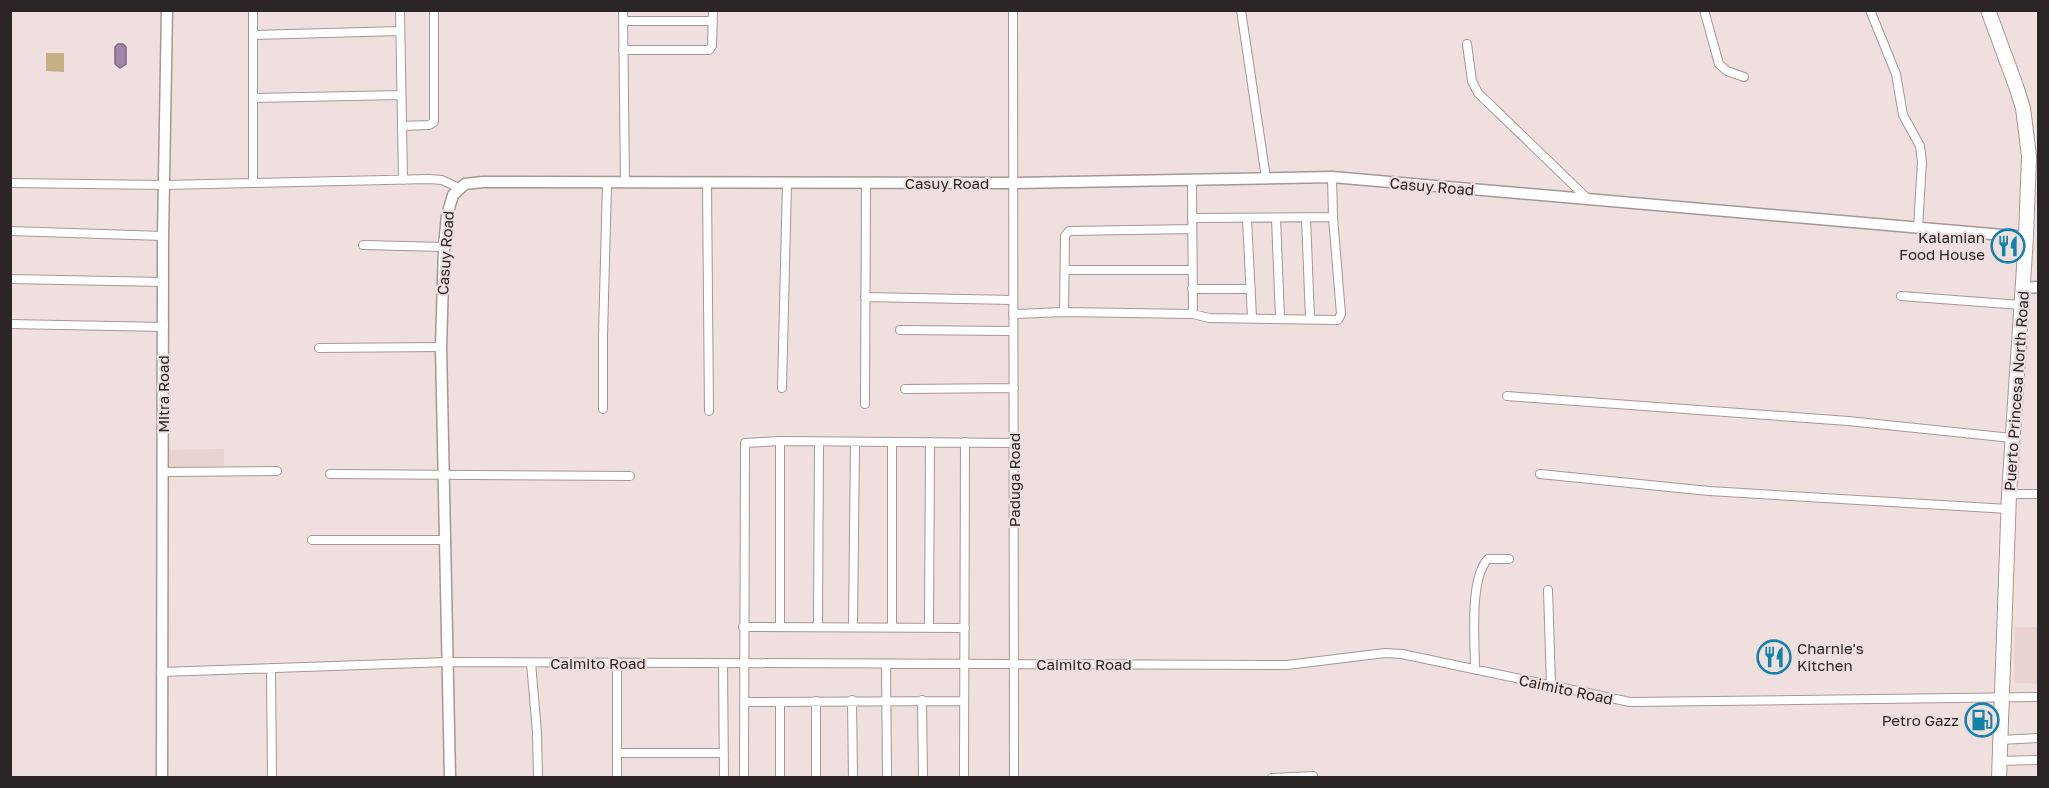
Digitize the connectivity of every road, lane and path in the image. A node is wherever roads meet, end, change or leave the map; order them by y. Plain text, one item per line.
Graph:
1 (167, 10) edge
2 (252, 10) edge
3 (400, 10) edge
4 (434, 10) edge
5 (623, 10) edge
6 (713, 10) edge
7 (1013, 10) edge
8 (1241, 10) edge
9 (1704, 10) edge
10 (1870, 10) edge
11 (1988, 10) edge
12 (623, 21) junction
13 (713, 21) junction
14 (400, 31) junction
15 (253, 35) junction
16 (1467, 44) dead end
17 (623, 50) junction
18 (1744, 77) dead end
19 (402, 95) junction
20 (253, 98) junction
21 (402, 126) junction
22 (2034, 156) edge
23 (1332, 177) junction
24 (1266, 178) junction
25 (1192, 179) junction
26 (403, 180) junction
27 (2034, 180) edge
28 (10, 183) edge
29 (253, 183) junction
30 (607, 183) junction
31 (625, 183) junction
32 (787, 183) junction
33 (866, 183) junction
34 (1014, 183) junction
35 (707, 184) junction
36 (164, 185) junction
37 (459, 188) junction
38 (1588, 199) junction
39 (1333, 217) junction
40 (1192, 218) junction
41 (1276, 218) junction
42 (1306, 218) junction
43 (1247, 219) junction
44 (1918, 228) junction
45 (1192, 229) junction
46 (10, 231) edge
47 (163, 236) junction
48 (2026, 237) junction
49 (363, 245) dead end
50 (444, 247) junction
51 (1065, 270) junction
52 (1192, 270) junction
53 (10, 279) edge
54 (164, 282) junction
55 (2038, 287) edge
56 (2022, 288) junction
57 (1192, 289) junction
58 (1251, 290) junction
59 (1901, 296) dead end
60 (865, 297) junction
61 (1013, 300) junction
62 (2021, 305) junction
63 (1064, 312) junction
64 (1013, 314) junction
65 (1193, 314) junction
66 (1252, 318) junction
67 (1280, 318) junction
68 (1310, 318) junction
69 (10, 324) edge
70 (164, 327) junction
71 (900, 330) dead end
72 (1013, 331) junction
73 (441, 347) junction
74 (319, 348) dead end
75 (782, 388) dead end
76 (1014, 388) junction
77 (905, 389) dead end
78 (1507, 396) dead end
79 (864, 404) dead end
80 (603, 410) dead end
81 (709, 411) dead end
82 (2012, 438) junction
83 (780, 441) junction
84 (819, 442) junction
85 (855, 442) junction
86 (892, 442) junction
87 (930, 442) junction
88 (964, 442) junction
89 (1015, 443) junction
90 (277, 471) dead end
91 (163, 472) junction
92 (330, 474) dead end
93 (1540, 474) dead end
94 (445, 476) junction
95 (630, 476) dead end
96 (2009, 494) junction
97 (2038, 494) edge
98 (2008, 508) junction
99 (312, 540) dead end
100 (446, 540) junction
101 (1509, 559) dead end
102 (1548, 590) dead end
103 (743, 627) junction
104 (780, 627) junction
105 (818, 627) junction
106 (854, 627) junction
107 (892, 627) junction
108 (929, 627) junction
109 (965, 628) junction
110 (448, 662) junction
111 (617, 662) junction
112 (531, 663) junction
113 (723, 663) junction
114 (743, 663) junction
115 (886, 664) junction
116 (1013, 664) junction
117 (964, 665) junction
118 (271, 668) junction
119 (1475, 669) junction
120 (161, 672) junction
121 (1551, 686) junction
122 (2038, 697) edge
123 (2001, 699) junction
124 (852, 700) junction
125 (887, 700) junction
126 (922, 700) junction
127 (816, 701) junction
128 (964, 701) junction
129 (744, 702) junction
130 (780, 702) junction
131 (2038, 738) edge
132 (2000, 740) junction
133 (617, 753) junction
134 (724, 753) junction
135 (2038, 760) edge
136 (2000, 761) junction
137 (1313, 776) edge
138 (162, 777) edge
139 (272, 777) edge
140 (450, 777) edge
141 (538, 777) edge
142 (617, 777) edge
143 (724, 777) edge
144 (744, 777) edge
145 (780, 777) edge
146 (816, 777) edge
147 (853, 777) edge
148 (887, 777) edge
149 (923, 777) edge
150 (964, 777) edge
151 (1014, 777) edge
152 (1272, 777) edge
153 (1999, 777) edge

1 - 36 street, Mitra Road
2 - 15 street
3 - 14 street
4 - 21 street
5 - 12 street
6 - 13 street
7 - 34 street, Paduga Road
8 - 24 street
9 - 18 street
10 - 44 street
11 - 22 main road, Puerto Princesa North Road
12 - 13 street
12 - 17 street
13 - 17 street
14 - 15 street
14 - 19 street
15 - 20 street
16 - 38 street
17 - 31 street
19 - 20 street
19 - 21 street
20 - 29 street
21 - 26 street
22 - 27 main road, Puerto Princesa North Road
23 - 24 street, Casuy Road
23 - 38 street, Casuy Road
23 - 39 street
24 - 25 street, Casuy Road
25 - 34 street, Casuy Road
25 - 40 street
26 - 29 street
26 - 37 street
27 - 48 main road, Puerto Princesa North Road
28 - 36 street
29 - 36 street
30 - 31 street, Casuy Road
30 - 37 street, Casuy Road
30 - 80 street
31 - 35 street, Casuy Road
32 - 33 street, Casuy Road
32 - 35 street, Casuy Road
32 - 75 street
33 - 34 street, Casuy Road
33 - 60 street
34 - 61 street, Paduga Road
35 - 81 street
36 - 47 street, Mitra Road
37 - 50 street, Casuy Road
38 - 44 street, Casuy Road
39 - 42 street
39 - 68 street
40 - 43 street
40 - 45 street
41 - 42 street
41 - 43 street
41 - 67 street
42 - 68 street
43 - 58 street
44 - 48 street, Casuy Road
45 - 51 street
45 - 52 street
46 - 47 street
47 - 54 street, Mitra Road
48 - 56 main road, Puerto Princesa North Road
49 - 50 street
50 - 73 street, Casuy Road
51 - 52 street
51 - 63 street
52 - 57 street
53 - 54 street
54 - 70 street, Mitra Road
55 - 56 street
56 - 62 main road, Puerto Princesa North Road
57 - 58 street
57 - 65 street
58 - 66 street
59 - 62 street
60 - 61 street
60 - 79 street
61 - 64 street, Paduga Road
62 - 82 main road, Puerto Princesa North Road
63 - 64 street
63 - 65 street
64 - 72 street, Paduga Road
65 - 66 street
66 - 67 street
67 - 68 street
69 - 70 street
70 - 91 street, Mitra Road
71 - 72 street
72 - 76 street, Paduga Road
73 - 74 street
73 - 94 street, Casuy Road
76 - 77 street
76 - 89 street, Paduga Road
78 - 82 street
82 - 96 main road, Puerto Princesa North Road
83 - 84 street
83 - 103 street
83 - 104 street
84 - 85 street
84 - 105 street
85 - 86 street
85 - 106 street
86 - 87 street
86 - 107 street
87 - 88 street
87 - 108 street
88 - 89 street
88 - 109 street
89 - 116 street, Paduga Road
90 - 91 street
91 - 120 street, Mitra Road
92 - 94 street
93 - 98 street
94 - 95 street
94 - 100 street, Casuy Road
96 - 97 street
96 - 98 main road, Puerto Princesa North Road
98 - 123 main road, Puerto Princesa North Road
99 - 100 street
100 - 110 street, Casuy Road
101 - 119 street
102 - 121 street
103 - 104 street
103 - 114 street
104 - 105 street
105 - 106 street
106 - 107 street
107 - 108 street
108 - 109 street
109 - 117 street
110 - 112 street, Caimito Road
110 - 118 street, Caimito Road
110 - 140 street, Casuy Road
111 - 112 street, Caimito Road
111 - 113 street, Caimito Road
111 - 133 street
112 - 141 street
113 - 114 street, Caimito Road
113 - 134 street
114 - 115 street, Caimito Road
114 - 129 street
115 - 117 street, Caimito Road
115 - 125 street
116 - 117 street, Caimito Road
116 - 119 street, Caimito Road
116 - 151 street, Paduga Road
117 - 128 street
118 - 120 street, Caimito Road
118 - 139 street
119 - 121 street, Caimito Road
120 - 138 street, Mitra Road
121 - 123 street, Caimito Road
122 - 123 street, Caimito Road
123 - 132 main road, Puerto Princesa North Road
124 - 125 street
124 - 127 street
124 - 147 street
125 - 126 street
125 - 148 street
126 - 128 street
126 - 149 street
127 - 130 street
127 - 146 street
128 - 150 street
129 - 130 street
129 - 144 street
130 - 145 street
131 - 132 street
132 - 136 main road, Puerto Princesa North Road
133 - 134 street
133 - 142 street
134 - 143 street
135 - 136 street
136 - 153 main road, Puerto Princesa North Road
137 - 152 street

